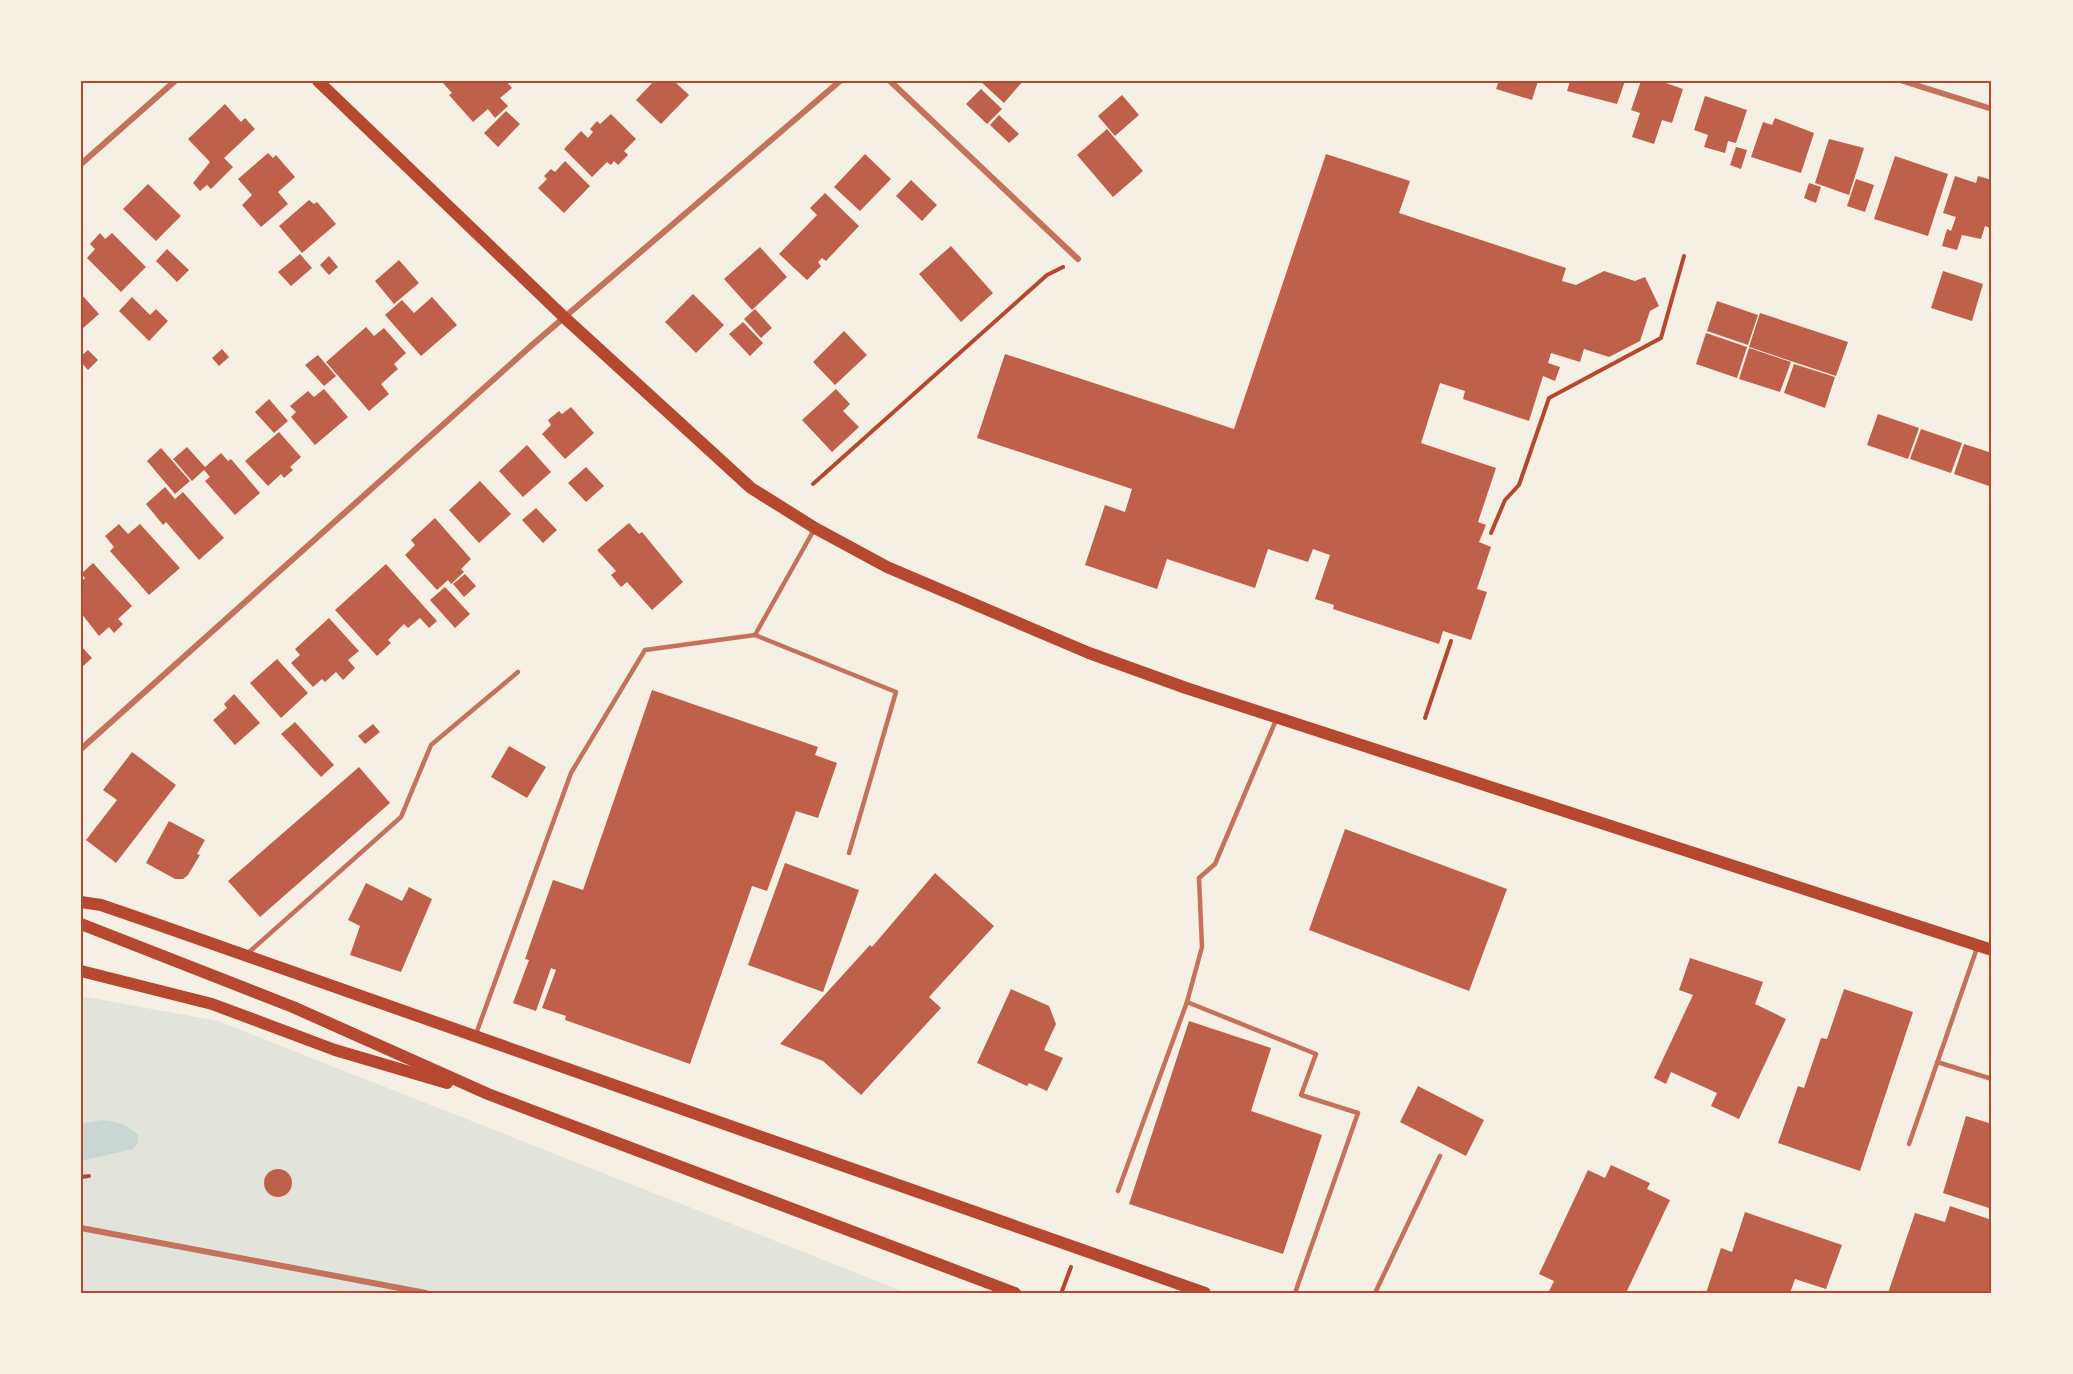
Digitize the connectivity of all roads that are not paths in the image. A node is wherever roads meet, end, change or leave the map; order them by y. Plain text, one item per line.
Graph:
1 (174, 81) edge
2 (318, 81) edge
3 (840, 81) edge
4 (890, 81) edge
5 (1903, 81) edge
6 (1992, 109) edge
7 (81, 164) edge
8 (1078, 259) road end
9 (565, 318) junction
10 (815, 528) junction
11 (755, 635) junction
12 (518, 672) dead end
13 (1277, 717) junction
14 (81, 749) edge
15 (849, 853) dead end
16 (81, 902) edge
17 (81, 924) edge
18 (1978, 945) junction
19 (1992, 950) edge
20 (246, 956) junction
21 (81, 971) edge
22 (1186, 1002) junction
23 (475, 1036) junction
24 (1937, 1062) junction
25 (1992, 1079) edge
26 (488, 1094) junction
27 (1909, 1144) dead end
28 (1440, 1156) dead end
29 (1118, 1191) dead end
30 (81, 1228) edge
31 (426, 1293) edge
32 (1015, 1293) edge
33 (1205, 1293) edge
34 (1295, 1293) edge
35 (1375, 1293) edge

1 - 7 street
2 - 9 main road
3 - 9 street
4 - 8 street
5 - 6 street
9 - 10 main road
9 - 14 street
10 - 11 lane
10 - 13 main road
11 - 15 lane
11 - 23 lane
12 - 20 lane
13 - 18 main road
13 - 22 lane
16 - 20 main road
17 - 26 main road
18 - 19 main road
18 - 24 lane
20 - 23 main road
21 - 26 main road
22 - 29 lane
22 - 34 lane
23 - 33 main road
24 - 25 lane
24 - 27 lane
26 - 32 main road
28 - 35 lane
30 - 31 street

